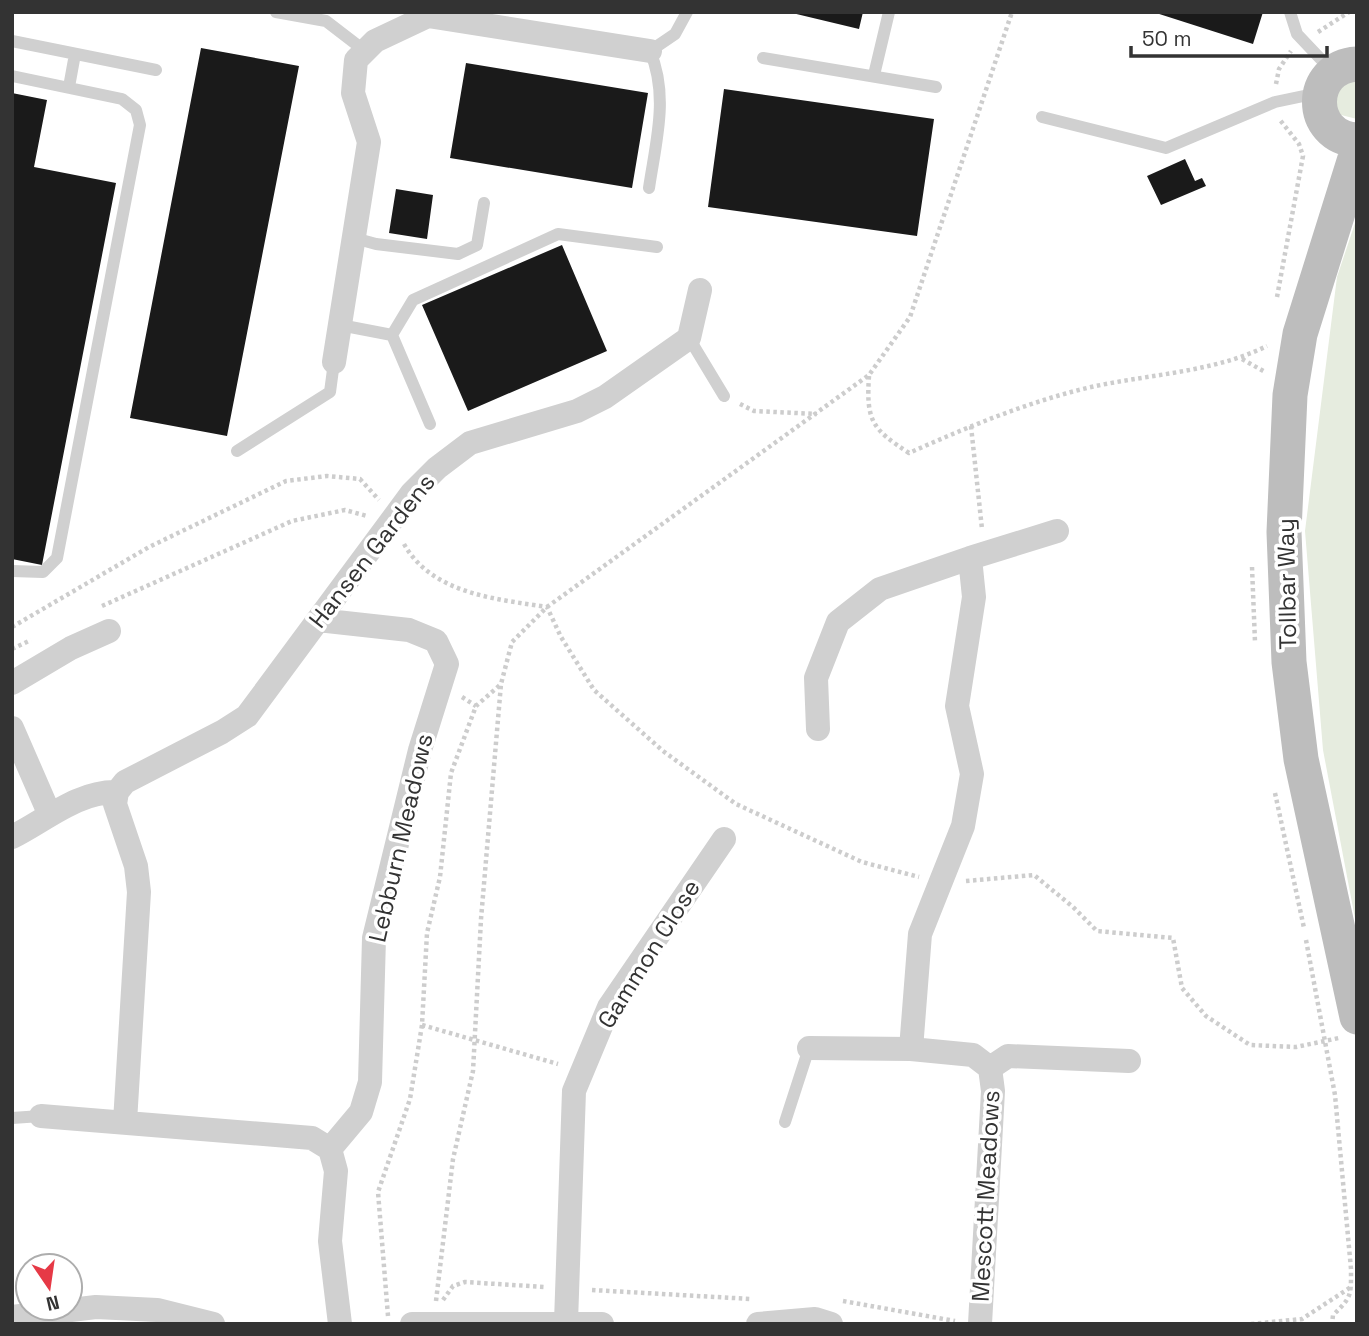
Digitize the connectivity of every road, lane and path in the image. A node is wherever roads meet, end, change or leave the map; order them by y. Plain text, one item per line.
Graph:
1 (276, 12) edge
2 (687, 12) edge
3 (889, 12) edge
4 (1012, 12) edge
5 (1290, 12) edge
6 (556, 24) edge
7 (12, 41) edge
8 (365, 51) junction
9 (650, 51) junction
10 (75, 54) junction
11 (763, 58) dead end
12 (156, 69) dead end
13 (874, 75) junction
14 (12, 76) edge
15 (1336, 76) edge
16 (69, 87) junction
17 (936, 87) dead end
18 (1042, 117) dead end
19 (1357, 140) edge
20 (1357, 152) edge
21 (649, 188) dead end
22 (484, 202) dead end
23 (354, 238) junction
24 (657, 247) dead end
25 (700, 290) dead end
26 (340, 325) junction
27 (392, 335) junction
28 (689, 338) junction
29 (1241, 359) dead end
30 (334, 362) joint
31 (869, 375) junction
32 (724, 396) joint
33 (817, 414) junction
34 (430, 424) dead end
35 (971, 426) junction
36 (237, 451) dead end
37 (392, 523) junction
38 (1058, 531) dead end
39 (977, 556) junction
40 (12, 571) edge
41 (100, 607) dead end
42 (547, 607) junction
43 (318, 620) junction
44 (12, 627) edge
45 (109, 631) dead end
46 (37, 637) dead end
47 (12, 649) edge
48 (12, 683) edge
49 (501, 684) junction
50 (12, 728) edge
51 (818, 729) dead end
52 (117, 792) junction
53 (49, 813) junction
54 (12, 837) edge
55 (724, 839) dead end
56 (1357, 1017) edge
57 (422, 1025) junction
58 (475, 1041) junction
59 (809, 1048) joint
60 (911, 1049) junction
61 (1129, 1061) dead end
62 (990, 1068) junction
63 (583, 1070) junction
64 (41, 1116) joint
65 (12, 1118) edge
66 (125, 1122) junction
67 (785, 1122) dead end
68 (330, 1149) junction
69 (1351, 1287) dead end
70 (568, 1289) junction
71 (754, 1299) dead end
72 (834, 1312) edge
73 (420, 1313) edge
74 (96, 1315) edge
75 (12, 1317) edge
76 (566, 1322) edge
77 (972, 1323) edge
78 (213, 1324) edge
79 (340, 1324) edge
80 (389, 1324) edge
81 (602, 1324) edge
82 (758, 1324) edge
83 (1251, 1324) edge

1 - 8 lane
2 - 9 lane
3 - 13 lane
4 - 31 path
5 - 15 lane
6 - 8 street
6 - 9 street
7 - 10 lane
8 - 23 street
9 - 21 lane
10 - 12 lane
10 - 16 lane
11 - 13 lane
13 - 17 lane
14 - 16 lane
15 - 18 lane
15 - 19 main road
16 - 40 lane
20 - 56 main road, Tollbar Way
22 - 23 lane
23 - 26 street
24 - 27 lane
25 - 28 street
26 - 27 lane
26 - 30 street
27 - 34 lane
28 - 32 lane
28 - 37 street, Hansen Gardens
29 - 35 path
30 - 36 lane
31 - 33 path
31 - 35 path
32 - 33 path
33 - 42 path
35 - 39 path
37 - 41 path
37 - 42 path
37 - 43 street, Hansen Gardens
37 - 44 path
38 - 39 street
39 - 51 street
39 - 60 street
42 - 49 path
43 - 52 street, Hansen Gardens
43 - 68 street, Lebburn Meadows
45 - 48 street
46 - 47 path
49 - 57 path
49 - 58 path
50 - 53 street
52 - 53 street, Hansen Gardens
52 - 66 street
53 - 54 street, Hansen Gardens
55 - 63 street, Gammon Close
57 - 58 path
57 - 80 path
58 - 63 path
58 - 73 path
59 - 60 street, Mescott Meadows
59 - 67 lane
60 - 62 street, Mescott Meadows
61 - 62 street, Mescott Meadows
62 - 77 street, Mescott Meadows
63 - 70 street, Gammon Close
64 - 65 lane
64 - 66 street
66 - 68 street
68 - 79 street
69 - 83 path
70 - 71 path
70 - 73 path
70 - 76 street, Gammon Close
72 - 77 path
72 - 82 street
73 - 76 street
73 - 80 path
74 - 75 street
74 - 78 street
76 - 81 street

